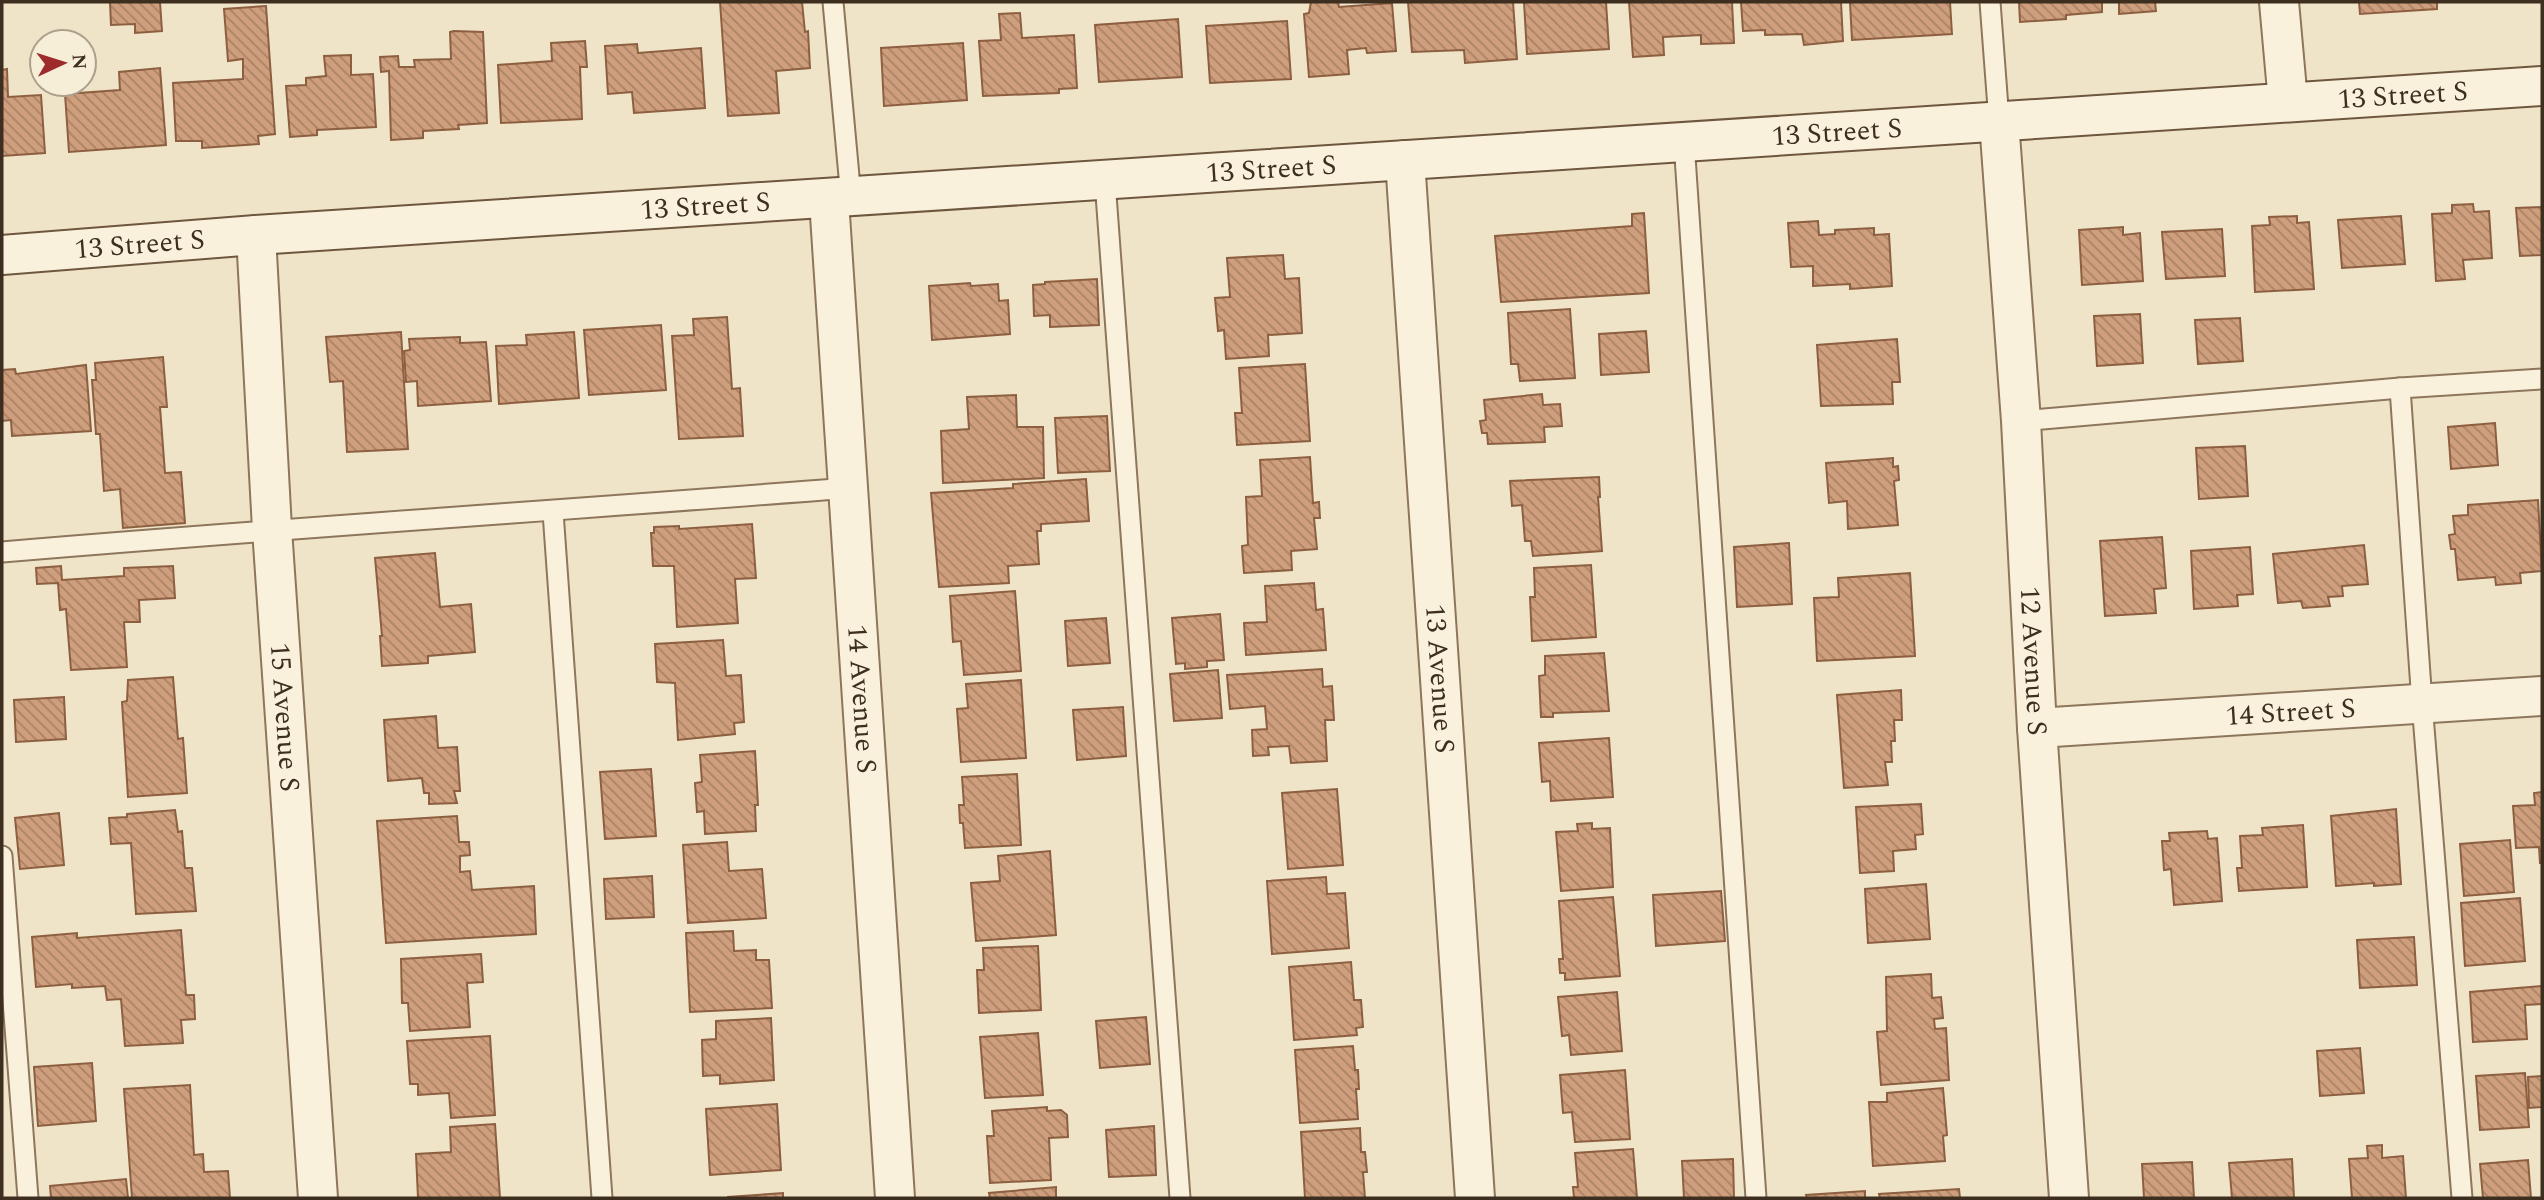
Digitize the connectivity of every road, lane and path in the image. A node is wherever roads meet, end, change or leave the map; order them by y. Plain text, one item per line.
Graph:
1 (833, 2) edge
2 (1990, 2) edge
3 (2279, 2) edge
4 (2542, 86) edge
5 (2288, 102) junction
6 (1999, 121) junction
7 (1684, 142) junction
8 (1405, 160) junction
9 (1105, 181) junction
10 (840, 199) junction
11 (256, 235) junction
12 (2, 254) edge
13 (2542, 379) edge
14 (2400, 388) junction
15 (2021, 421) junction
16 (849, 488) junction
17 (553, 512) junction
18 (272, 529) junction
19 (2, 552) edge
20 (2542, 696) edge
21 (2422, 704) junction
22 (2037, 728) junction
23 (2, 856) edge
24 (28, 1198) edge
25 (318, 1198) edge
26 (602, 1198) edge
27 (895, 1198) edge
28 (1180, 1198) edge
29 (1475, 1198) edge
30 (1756, 1198) edge
31 (2068, 1198) edge
32 (2462, 1198) edge

1 - 10 lane
2 - 6 lane
3 - 5 street
4 - 5 street, 13 Street S
5 - 6 street, 13 Street S
6 - 7 street, 13 Street S
6 - 15 street, 12 Avenue S
7 - 8 street, 13 Street S
7 - 30 lane
8 - 9 street, 13 Street S
8 - 29 street, 13 Avenue S
9 - 10 street, 13 Street S
9 - 28 lane
10 - 11 street, 13 Street S
10 - 16 street, 14 Avenue S
11 - 12 street, 13 Street S
11 - 18 street, 15 Avenue S
13 - 14 lane
14 - 15 lane
14 - 21 lane
15 - 22 street, 12 Avenue S
16 - 17 lane
16 - 27 street, 14 Avenue S
17 - 18 lane
17 - 26 lane
18 - 19 lane
18 - 25 street, 15 Avenue S
20 - 21 street, 14 Street S
21 - 22 street, 14 Street S
21 - 32 lane
22 - 31 street, 12 Avenue S
23 - 24 lane

